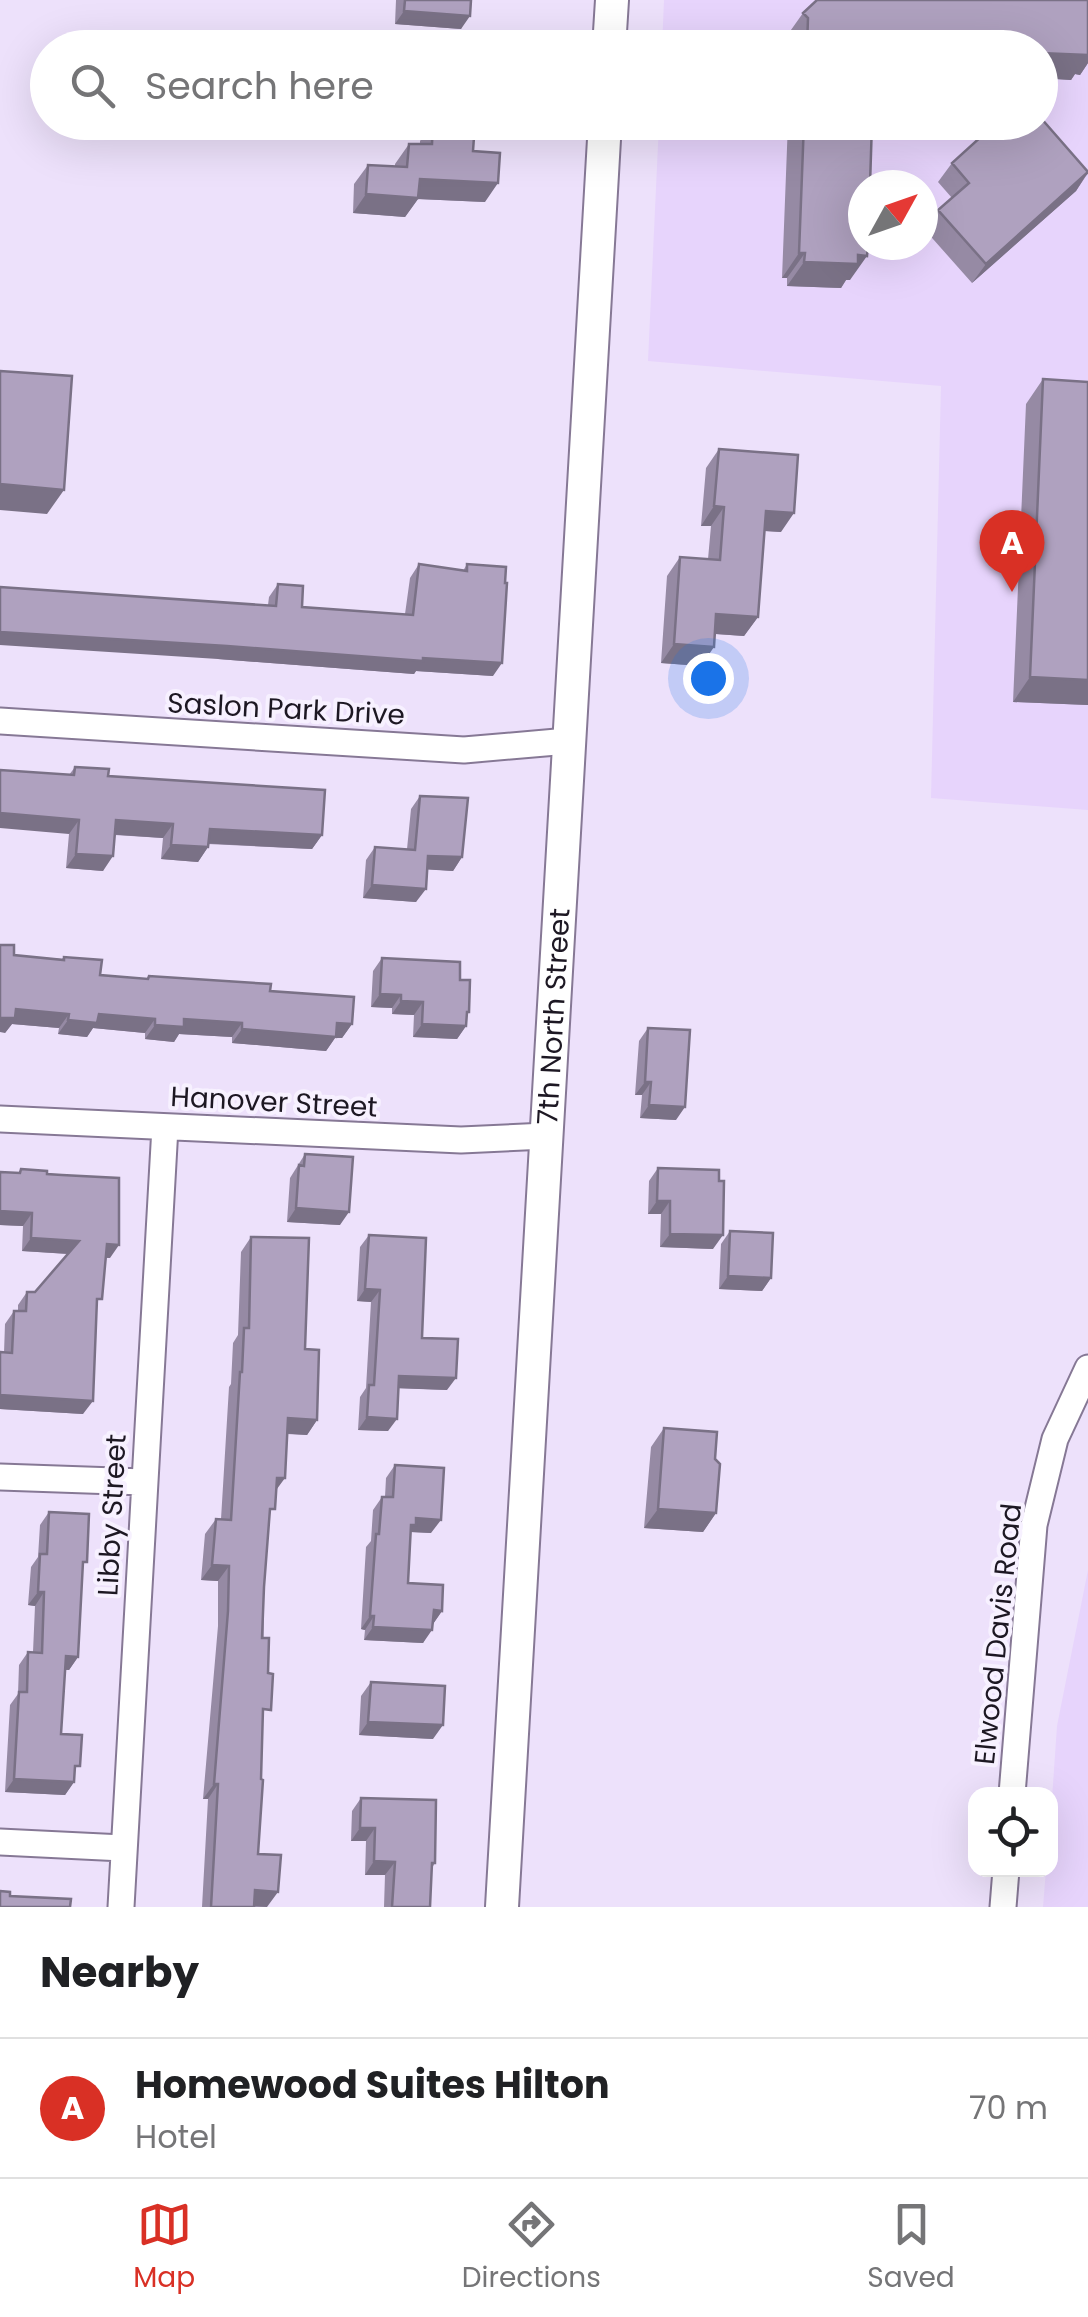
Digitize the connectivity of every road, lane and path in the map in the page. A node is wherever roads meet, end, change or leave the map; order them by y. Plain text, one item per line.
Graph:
1 (612, 0) edge
2 (610, 30) edge
3 (604, 140) edge
4 (0, 721) edge
5 (568, 741) junction
6 (0, 1119) edge
7 (164, 1128) junction
8 (546, 1136) junction
9 (1088, 1368) edge
10 (0, 1478) edge
11 (144, 1482) junction
12 (1013, 1787) edge
13 (0, 1842) edge
14 (123, 1848) junction
15 (1005, 1877) edge
16 (120, 1907) edge
17 (502, 1907) edge
18 (1002, 1907) edge

1 - 2 street
3 - 5 street, 7th North Street
4 - 5 street, Saslon Park Drive
5 - 8 street, 7th North Street
6 - 7 street, Hanover Street
7 - 8 street, Hanover Street
7 - 11 street, Libby Street
8 - 17 street, 7th North Street
9 - 12 street, Elwood Davis Road
10 - 11 street
11 - 14 street, Libby Street
13 - 14 street
14 - 16 street, Libby Street
15 - 18 street

